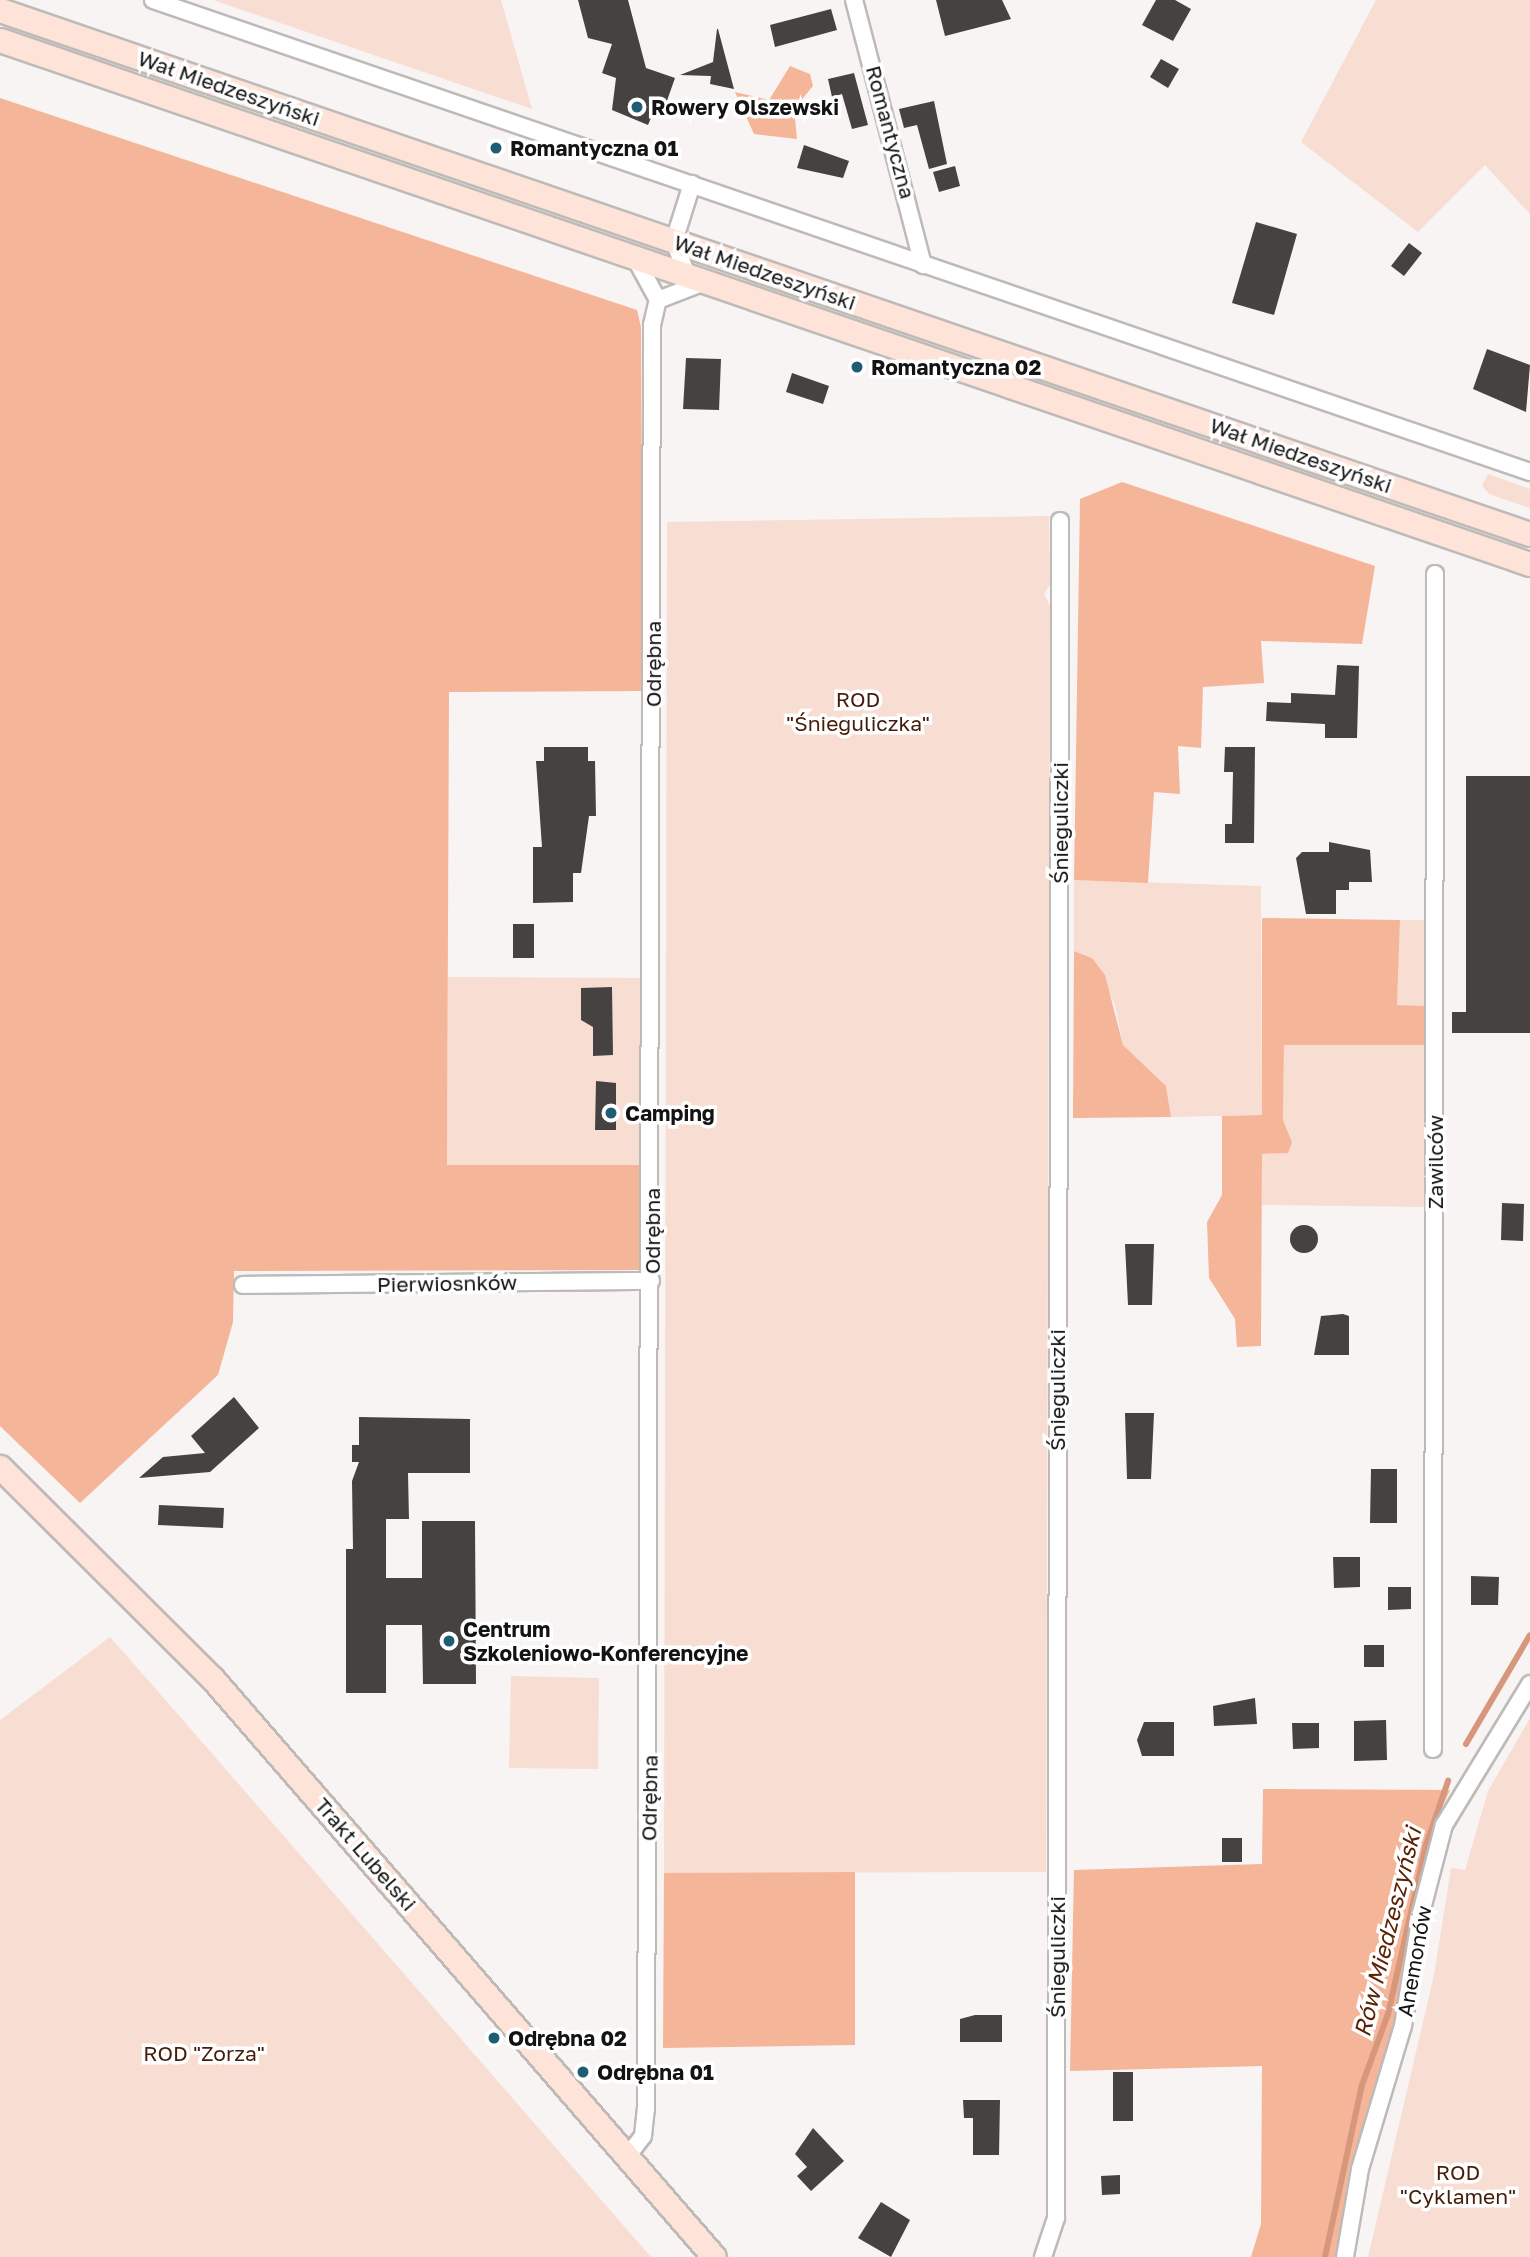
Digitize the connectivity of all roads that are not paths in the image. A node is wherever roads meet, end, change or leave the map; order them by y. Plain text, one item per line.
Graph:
1 (153, 0) edge
2 (854, 0) edge
3 (0, 10) edge
4 (0, 40) edge
5 (692, 184) junction
6 (674, 241) junction
7 (635, 258) junction
8 (923, 265) junction
9 (697, 278) junction
10 (658, 300) junction
11 (1530, 472) edge
12 (1060, 521) dead end
13 (1530, 534) edge
14 (1530, 564) edge
15 (1435, 574) dead end
16 (651, 1280) junction
17 (243, 1285) dead end
18 (0, 1467) edge
19 (1530, 1684) edge
20 (1433, 1749) dead end
21 (627, 2157) junction
22 (714, 2257) edge
23 (1043, 2257) edge
24 (1345, 2257) edge

1 - 5 street
2 - 8 street, Romantyczna
3 - 6 main road, Wał Miedzeszyński
4 - 7 main road, Wał Miedzeszyński
5 - 6 street
5 - 8 street
6 - 9 street
6 - 13 main road, Wał Miedzeszyński
7 - 9 main road, Wał Miedzeszyński
7 - 10 street
8 - 11 street
9 - 10 street
9 - 14 main road, Wał Miedzeszyński
10 - 16 street, Odrębna
12 - 23 street, Śnieguliczki
15 - 20 street, Zawilców
16 - 17 street, Pierwiosnków
16 - 21 street, Odrębna
18 - 21 main road, Trakt Lubelski
19 - 24 street, Anemonów
21 - 22 main road, Trakt Lubelski

